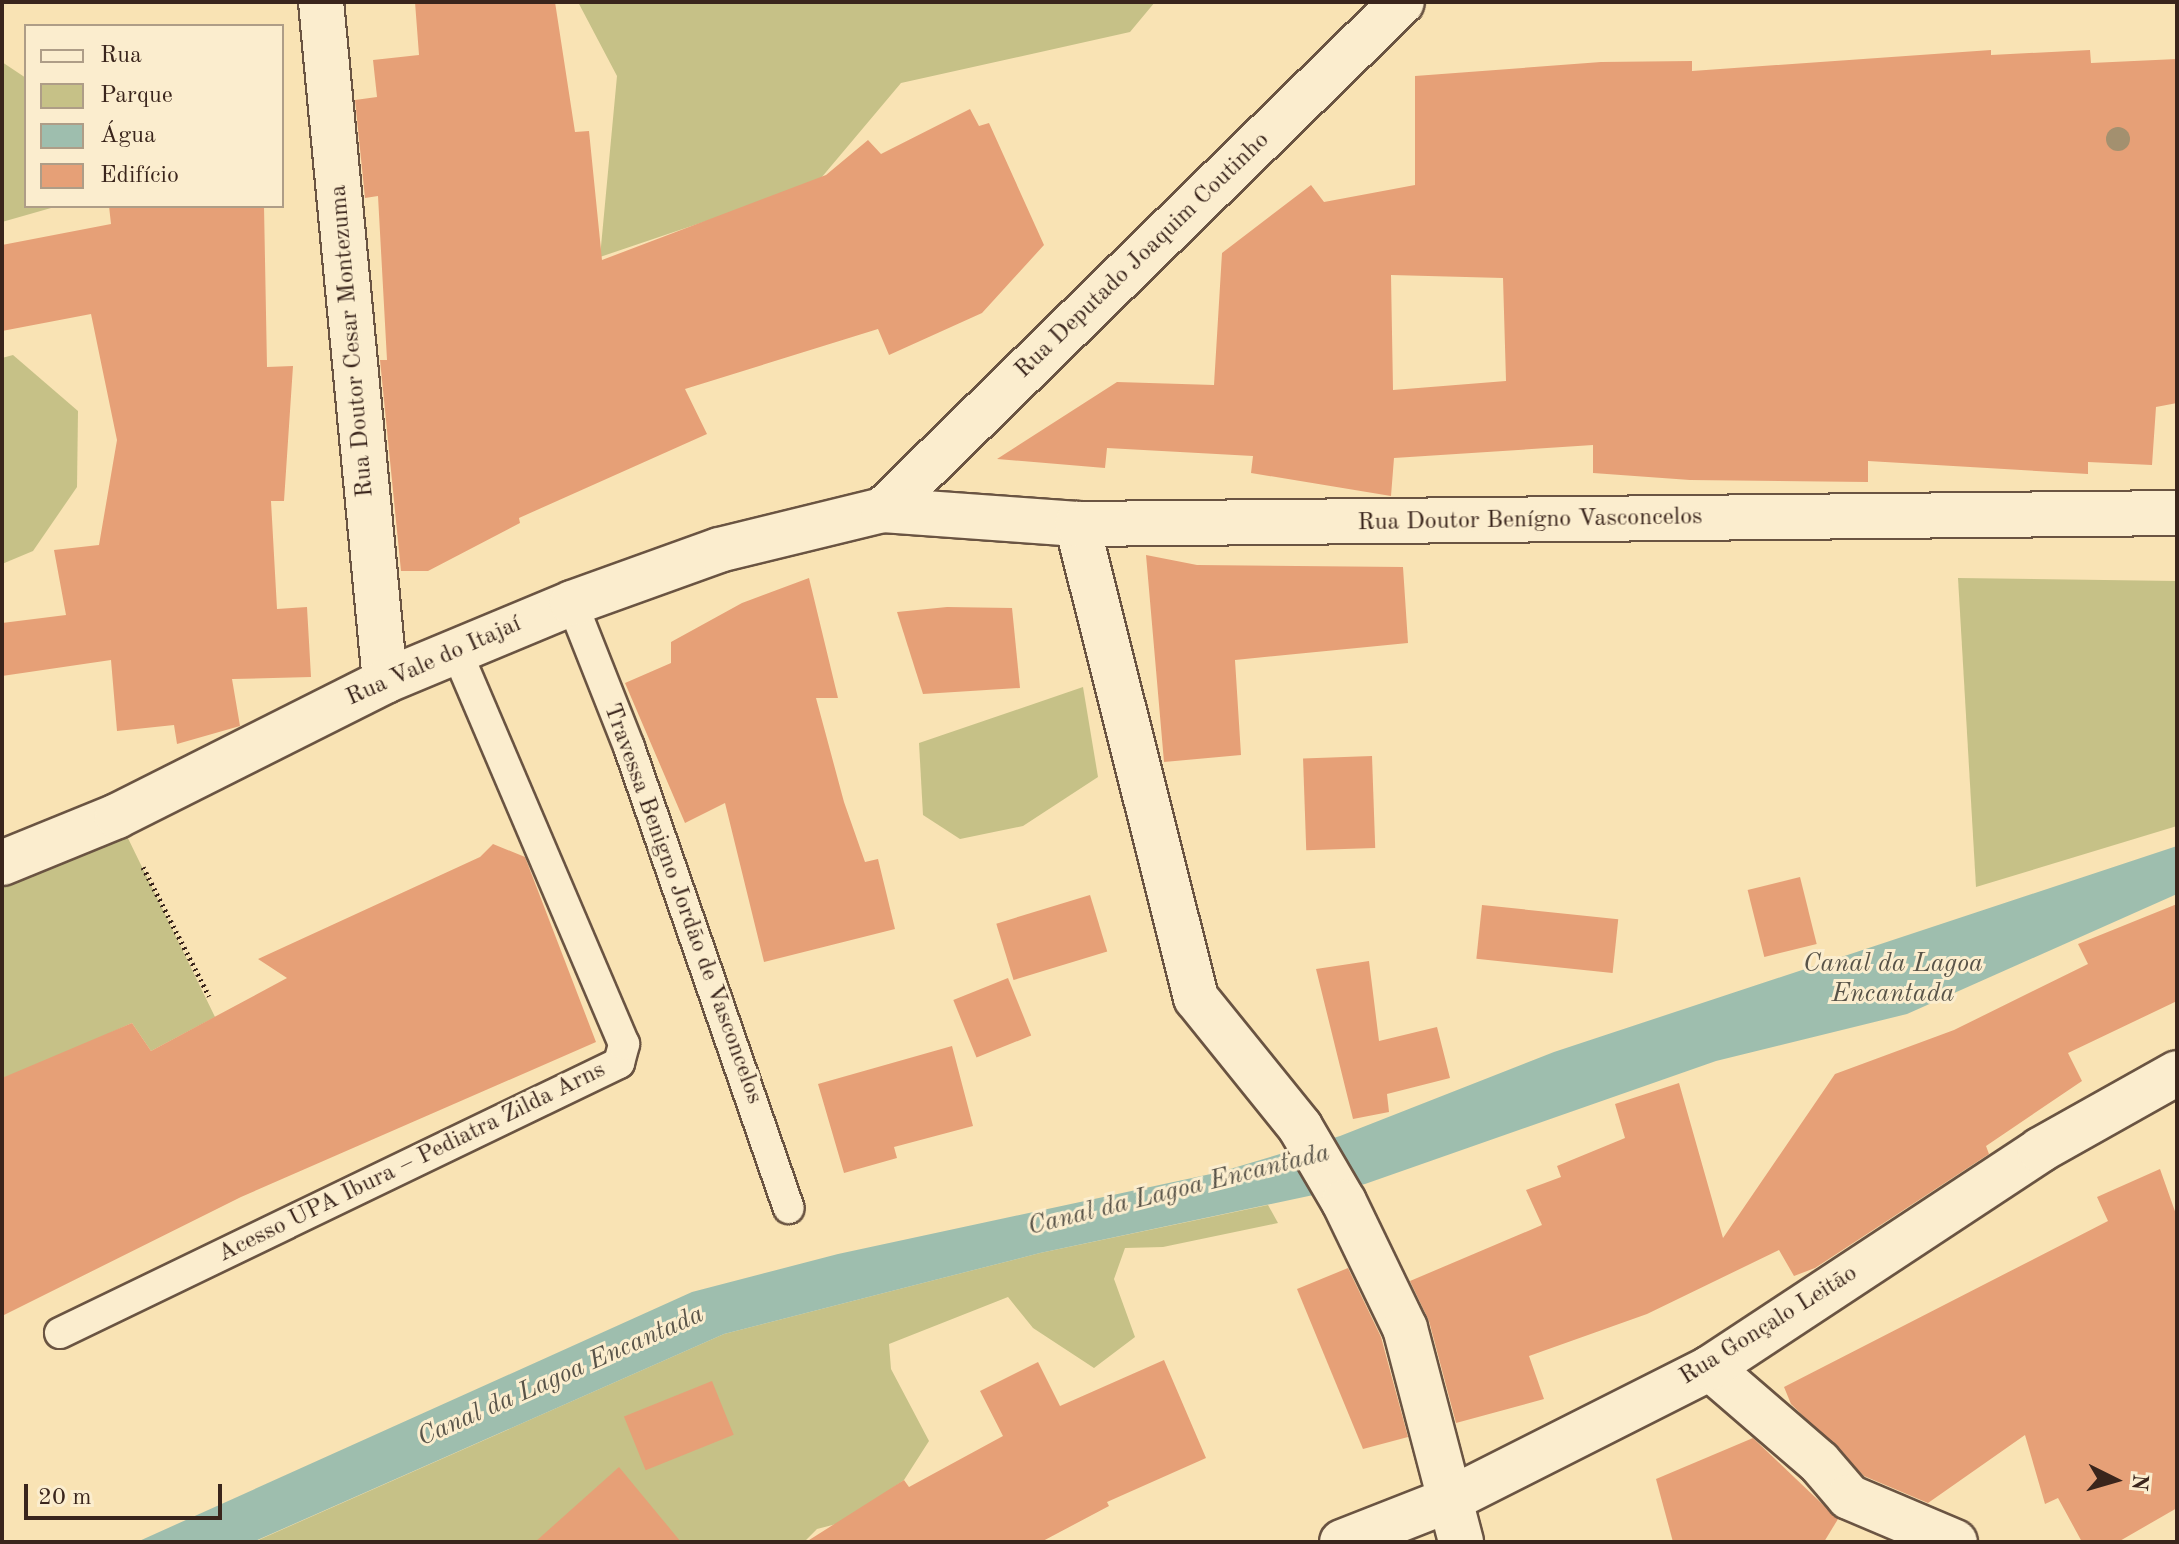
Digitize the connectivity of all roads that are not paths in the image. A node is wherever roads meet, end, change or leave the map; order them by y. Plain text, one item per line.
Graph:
1 (321, 2) edge
2 (1402, 2) edge
3 (883, 510) junction
4 (2177, 513) edge
5 (1077, 524) junction
6 (572, 603) junction
7 (456, 650) junction
8 (385, 681) junction
9 (2, 863) edge
10 (2177, 1073) edge
11 (789, 1208) dead end
12 (60, 1333) dead end
13 (1710, 1368) junction
14 (1449, 1500) junction
15 (1342, 1542) edge
16 (1461, 1542) edge
17 (1955, 1542) edge

1 - 8 main road, Rua Doutor Cesar Montezuma
2 - 3 main road, Rua Deputado Joaquim Coutinho
3 - 5 main road, Rua Doutor Benígno Vasconcelos
3 - 6 main road, Rua Vale do Itajaí
4 - 5 main road, Rua Doutor Benígno Vasconcelos
5 - 14 main road
6 - 7 main road, Rua Vale do Itajaí
6 - 11 lane, Travessa Benigno Jordão de Vasconcelos
7 - 8 main road, Rua Vale do Itajaí
7 - 12 lane, Acesso UPA Ibura – Pediatra Zilda Arns
8 - 9 main road, Rua Vale do Itajaí
10 - 13 main road, Rua Gonçalo Leitão
13 - 14 main road, Rua Gonçalo Leitão
13 - 17 main road
14 - 15 main road, Rua Gonçalo Leitão
14 - 16 main road

